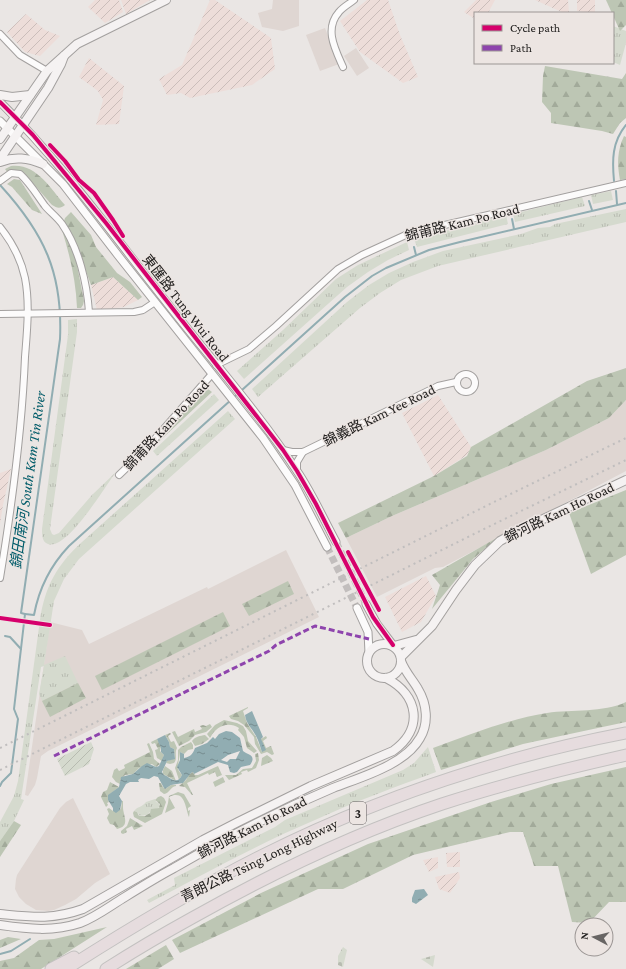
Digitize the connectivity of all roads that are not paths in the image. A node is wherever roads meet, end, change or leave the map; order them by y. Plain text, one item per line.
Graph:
1 (166, 0) edge
2 (354, 0) edge
3 (0, 34) edge
4 (64, 55) junction
5 (342, 67) dead end
6 (47, 71) junction
7 (0, 95) edge
8 (30, 95) junction
9 (0, 102) edge
10 (15, 117) junction
11 (0, 121) edge
12 (23, 125) junction
13 (7, 128) junction
14 (16, 136) junction
15 (0, 139) edge
16 (0, 161) edge
17 (43, 164) junction
18 (2, 179) edge
19 (626, 183) edge
20 (0, 227) edge
21 (155, 302) junction
22 (89, 312) junction
23 (0, 314) edge
24 (28, 314) junction
25 (218, 367) junction
26 (212, 374) junction
27 (456, 382) dead end
28 (283, 450) junction
29 (303, 452) junction
30 (297, 471) junction
31 (119, 475) dead end
32 (626, 480) edge
33 (336, 542) tunnel mouth
34 (327, 547) tunnel mouth
35 (0, 578) edge
36 (366, 604) tunnel mouth
37 (357, 608) tunnel mouth
38 (418, 640) junction
39 (393, 646) junction
40 (370, 653) junction
41 (401, 659) junction
42 (386, 678) junction
43 (626, 732) edge
44 (626, 755) edge
45 (0, 914) edge
46 (0, 925) edge
47 (109, 942) junction
48 (51, 969) edge
49 (66, 969) edge
50 (106, 969) edge

1 - 4 main road
2 - 5 street
3 - 6 street
4 - 6 main road
4 - 12 main road
6 - 8 main road
7 - 8 main road
8 - 10 main road
9 - 10 street, 東匯路 Tung Wui Road
10 - 12 street, 東匯路 Tung Wui Road
10 - 13 main road
11 - 13 street, 東匯路 Tung Wui Road
12 - 14 main road
12 - 25 street, 東匯路 Tung Wui Road
13 - 14 street, 東匯路 Tung Wui Road
13 - 15 main road
14 - 16 main road
14 - 17 street, 東匯路 Tung Wui Road
16 - 17 main road
17 - 21 street, 東匯路 Tung Wui Road
18 - 22 street
19 - 25 street, 錦莆路 Kam Po Road
20 - 24 street
21 - 22 street
21 - 26 street, 東匯路 Tung Wui Road
22 - 24 street
23 - 24 street
24 - 35 street
25 - 28 street, 東匯路 Tung Wui Road
26 - 31 street, 錦莆路 Kam Po Road
26 - 34 street, 東匯路 Tung Wui Road
27 - 29 street, 錦義路 Kam Yee Road
28 - 29 street
28 - 30 street, 東匯路 Tung Wui Road
29 - 30 street
30 - 33 street, 東匯路 Tung Wui Road
32 - 38 main road, 錦河路 Kam Ho Road
36 - 39 street
37 - 40 street
38 - 39 main road
38 - 41 main road, 錦河路 Kam Ho Road
39 - 40 main road
39 - 41 main road
40 - 42 main road
41 - 42 main road
41 - 46 main road, 錦河路 Kam Ho Road
42 - 45 main road, 錦河路 Kam Ho Road
43 - 47 highway, 青朗公路 Tsing Long Highway / 3
44 - 50 highway, 青朗公路 Tsing Long Highway / 3
47 - 48 highway
47 - 49 highway, 青朗公路 Tsing Long Highway / 3

